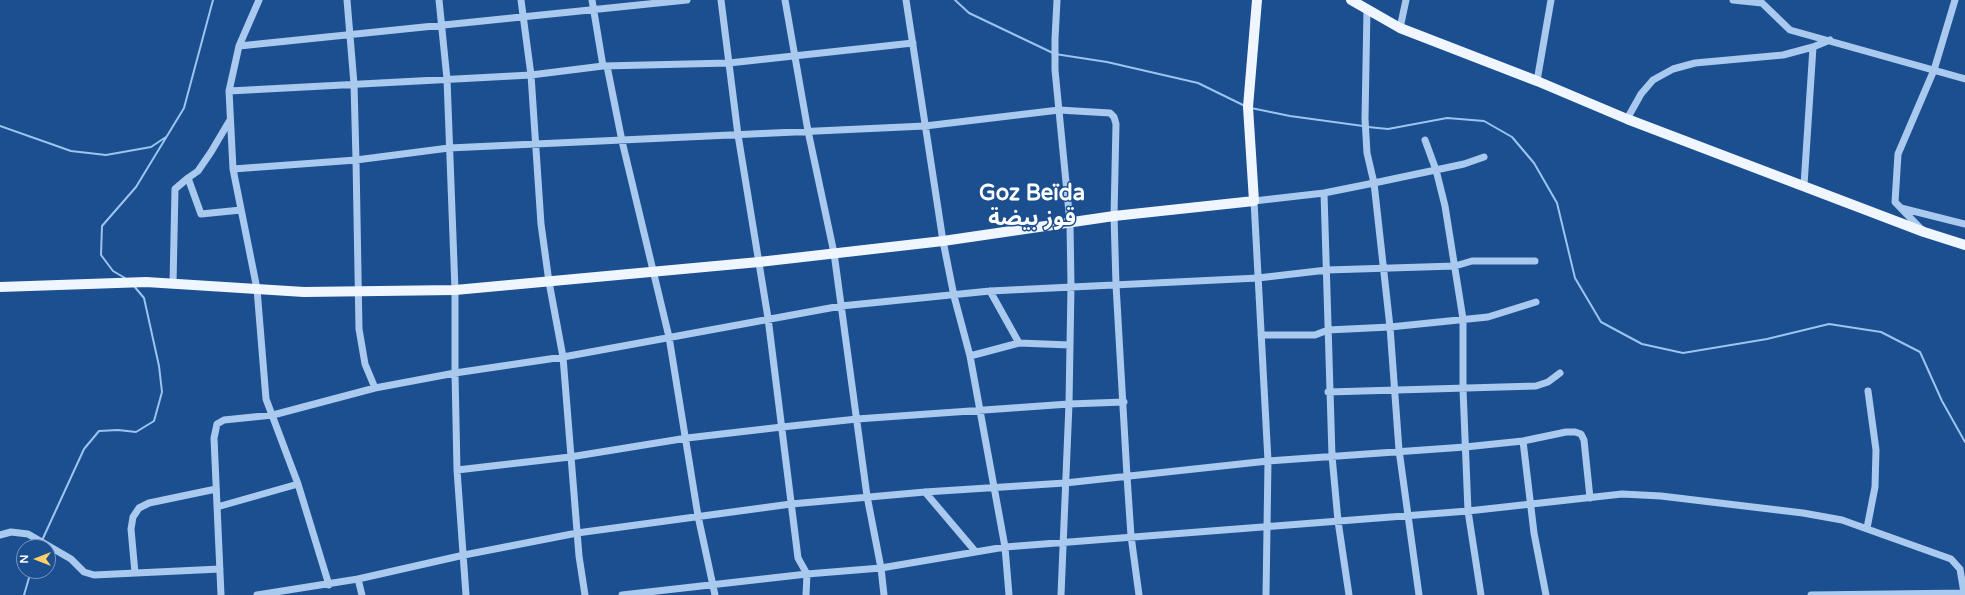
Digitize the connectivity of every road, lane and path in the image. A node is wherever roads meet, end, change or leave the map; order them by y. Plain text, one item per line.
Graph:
1 (259, 0) edge
2 (347, 0) edge
3 (439, 0) edge
4 (521, 0) edge
5 (592, 0) edge
6 (686, 0) edge
7 (721, 0) edge
8 (785, 0) edge
9 (906, 0) edge
10 (1057, 0) edge
11 (1257, 0) edge
12 (1351, 0) edge
13 (1406, 0) edge
14 (1550, 0) edge
15 (1733, 0) edge
16 (1955, 0) edge
17 (653, 2) edge
18 (1762, 2) edge
19 (594, 9) junction
20 (1367, 9) junction
21 (523, 17) junction
22 (442, 25) junction
23 (1400, 28) junction
24 (350, 33) junction
25 (1830, 40) junction
26 (913, 43) junction
27 (239, 46) junction
28 (1813, 47) junction
29 (793, 56) junction
30 (729, 63) junction
31 (605, 66) junction
32 (1934, 70) junction
33 (531, 75) junction
34 (447, 78) junction
35 (1965, 79) edge
36 (1537, 81) junction
37 (354, 84) junction
38 (229, 91) junction
39 (1059, 110) junction
40 (1627, 119) junction
41 (230, 120) junction
42 (925, 126) junction
43 (808, 131) junction
44 (738, 136) junction
45 (1425, 140) dead end
46 (622, 141) junction
47 (536, 146) junction
48 (450, 148) junction
49 (1484, 157) dead end
50 (356, 160) junction
51 (233, 169) junction
52 (1436, 170) junction
53 (188, 178) junction
54 (1374, 183) junction
55 (1804, 185) junction
56 (1324, 193) junction
57 (1254, 201) junction
58 (1901, 208) junction
59 (241, 210) junction
60 (1114, 216) junction
61 (1070, 223) junction
62 (1965, 224) edge
63 (1924, 232) junction
64 (943, 240) junction
65 (1965, 245) edge
66 (834, 252) junction
67 (1535, 261) dead end
68 (759, 262) junction
69 (1455, 266) junction
70 (1384, 269) junction
71 (1327, 270) junction
72 (654, 272) junction
73 (1258, 278) junction
74 (549, 282) junction
75 (173, 284) junction
76 (1116, 285) junction
77 (1071, 286) junction
78 (0, 287) edge
79 (256, 289) junction
80 (455, 290) junction
81 (990, 291) junction
82 (358, 292) junction
83 (954, 296) junction
84 (1536, 302) dead end
85 (841, 306) junction
86 (768, 318) junction
87 (1463, 319) junction
88 (1390, 327) junction
89 (1328, 330) junction
90 (1261, 335) junction
91 (670, 337) junction
92 (1019, 343) junction
93 (1070, 346) junction
94 (970, 356) junction
95 (563, 357) junction
96 (455, 373) junction
97 (1560, 373) dead end
98 (375, 388) junction
99 (1395, 389) junction
100 (1463, 389) junction
101 (1868, 390) dead end
102 (1328, 392) junction
103 (1124, 402) junction
104 (1069, 404) junction
105 (979, 410) junction
106 (273, 415) junction
107 (857, 419) junction
108 (782, 427) junction
109 (687, 438) junction
110 (1523, 441) junction
111 (1465, 447) junction
112 (1399, 450) junction
113 (1332, 456) junction
114 (570, 457) junction
115 (1268, 461) junction
116 (457, 470) junction
117 (1127, 476) junction
118 (1064, 483) junction
119 (298, 484) junction
120 (993, 488) junction
121 (216, 489) junction
122 (925, 492) junction
123 (867, 496) junction
124 (1590, 498) junction
125 (791, 504) junction
126 (1531, 504) junction
127 (217, 507) junction
128 (1468, 511) junction
129 (1408, 515) junction
130 (698, 516) junction
131 (1338, 520) junction
132 (1268, 526) junction
133 (1867, 528) junction
134 (577, 533) junction
135 (0, 535) edge
136 (1132, 536) junction
137 (1062, 543) junction
138 (1005, 547) junction
139 (975, 551) junction
140 (464, 555) junction
141 (881, 568) junction
142 (220, 569) junction
143 (135, 573) junction
144 (807, 574) junction
145 (358, 579) junction
146 (713, 584) junction
147 (329, 585) junction
148 (1965, 593) edge
149 (221, 595) edge
150 (257, 595) edge
151 (362, 595) edge
152 (466, 595) edge
153 (585, 595) edge
154 (622, 595) edge
155 (715, 595) edge
156 (806, 595) edge
157 (884, 595) edge
158 (1009, 595) edge
159 (1061, 595) edge
160 (1139, 595) edge
161 (1266, 595) edge
162 (1349, 595) edge
163 (1419, 595) edge
164 (1481, 595) edge
165 (1546, 595) edge
166 (1811, 595) edge
167 (1827, 595) edge

1 - 27 street
2 - 24 street
3 - 22 street
4 - 21 street
5 - 19 street
6 - 17 street
7 - 30 street
8 - 29 street
9 - 26 street
10 - 39 street
11 - 57 main road
12 - 20 main road
13 - 23 street
14 - 36 street
15 - 18 street
16 - 32 street
17 - 19 street
18 - 25 street
19 - 21 street
19 - 31 street
20 - 23 main road
20 - 54 street
21 - 22 street
21 - 33 street
22 - 24 street
22 - 34 street
23 - 36 main road
24 - 27 street
24 - 37 street
25 - 28 street
25 - 32 street
26 - 29 street
26 - 42 street
27 - 38 street
28 - 40 street
28 - 55 street
29 - 30 street
29 - 43 street
30 - 31 street
30 - 44 street
31 - 33 street
31 - 46 street
32 - 35 street
32 - 58 street
33 - 34 street
33 - 47 street
34 - 37 street
34 - 48 street
36 - 40 main road
37 - 38 street
37 - 50 street
38 - 41 street
39 - 42 street
39 - 60 street
39 - 61 street
40 - 55 main road
41 - 51 street
41 - 53 street
42 - 43 street
42 - 64 street
43 - 44 street
43 - 66 street
44 - 46 street
44 - 68 street
45 - 52 street
46 - 47 street
46 - 72 street
47 - 48 street
47 - 74 street
48 - 50 street
48 - 80 street
49 - 52 street
50 - 51 street
50 - 82 street
51 - 59 street
52 - 54 street
52 - 69 street
53 - 59 street
53 - 75 street
54 - 56 street
54 - 70 street
55 - 63 main road
56 - 57 street
56 - 71 street
57 - 60 main road
57 - 73 street
58 - 62 street
58 - 63 street
59 - 79 street
60 - 61 main road
60 - 76 street
61 - 64 main road
61 - 77 street
63 - 65 main road
64 - 66 main road
64 - 83 street
66 - 68 main road
66 - 85 street
67 - 69 street
68 - 72 main road
68 - 86 street
69 - 70 street
69 - 87 street
70 - 71 street
70 - 88 street
71 - 73 street
71 - 89 street
72 - 74 main road
72 - 91 street
73 - 76 street
73 - 90 street
74 - 80 main road
74 - 95 street
75 - 78 main road
75 - 79 main road
76 - 77 street
76 - 103 street
77 - 81 street
77 - 93 street
79 - 82 main road
79 - 106 street
80 - 82 main road
80 - 96 street
81 - 83 street
81 - 92 street
82 - 98 street
83 - 85 street
83 - 94 street
84 - 87 street
85 - 86 street
85 - 107 street
86 - 91 street
86 - 108 street
87 - 88 street
87 - 100 street
88 - 89 street
88 - 99 street
89 - 90 street
89 - 102 street
90 - 115 street
91 - 95 street
91 - 109 street
92 - 93 street
92 - 94 street
93 - 104 street
94 - 105 street
95 - 96 street
95 - 114 street
96 - 98 street
96 - 116 street
97 - 100 street
98 - 106 street
99 - 100 street
99 - 102 street
99 - 112 street
100 - 111 street
101 - 133 street
102 - 113 street
103 - 104 street
103 - 117 street
104 - 105 street
104 - 118 street
105 - 107 street
105 - 120 street
106 - 119 street
106 - 121 street
107 - 108 street
107 - 123 street
108 - 109 street
108 - 125 street
109 - 114 street
109 - 130 street
110 - 111 street
110 - 124 street
110 - 126 street
111 - 112 street
111 - 128 street
112 - 113 street
112 - 129 street
113 - 115 street
113 - 131 street
114 - 116 street
114 - 134 street
115 - 117 street
115 - 132 street
116 - 140 street
117 - 118 street
117 - 136 street
118 - 120 street
118 - 137 street
119 - 127 street
119 - 147 street
120 - 122 street
120 - 138 street
121 - 127 street
121 - 143 street
122 - 123 street
122 - 139 street
123 - 125 street
123 - 141 street
124 - 126 street
124 - 133 street
125 - 130 street
125 - 144 street
126 - 128 street
126 - 165 street
127 - 142 street
128 - 129 street
128 - 164 street
129 - 131 street
129 - 163 street
130 - 134 street
130 - 146 street
131 - 132 street
131 - 162 street
132 - 136 street
132 - 161 street
133 - 148 street
134 - 140 street
134 - 153 street
135 - 143 street
136 - 137 street
136 - 160 street
137 - 138 street
137 - 159 street
138 - 139 street
138 - 158 street
139 - 141 street
140 - 145 street
140 - 152 street
141 - 144 street
141 - 157 street
142 - 143 street
142 - 149 street
144 - 146 street
144 - 156 street
145 - 147 street
145 - 151 street
146 - 154 street
146 - 155 street
147 - 150 street
148 - 167 street
166 - 167 street

